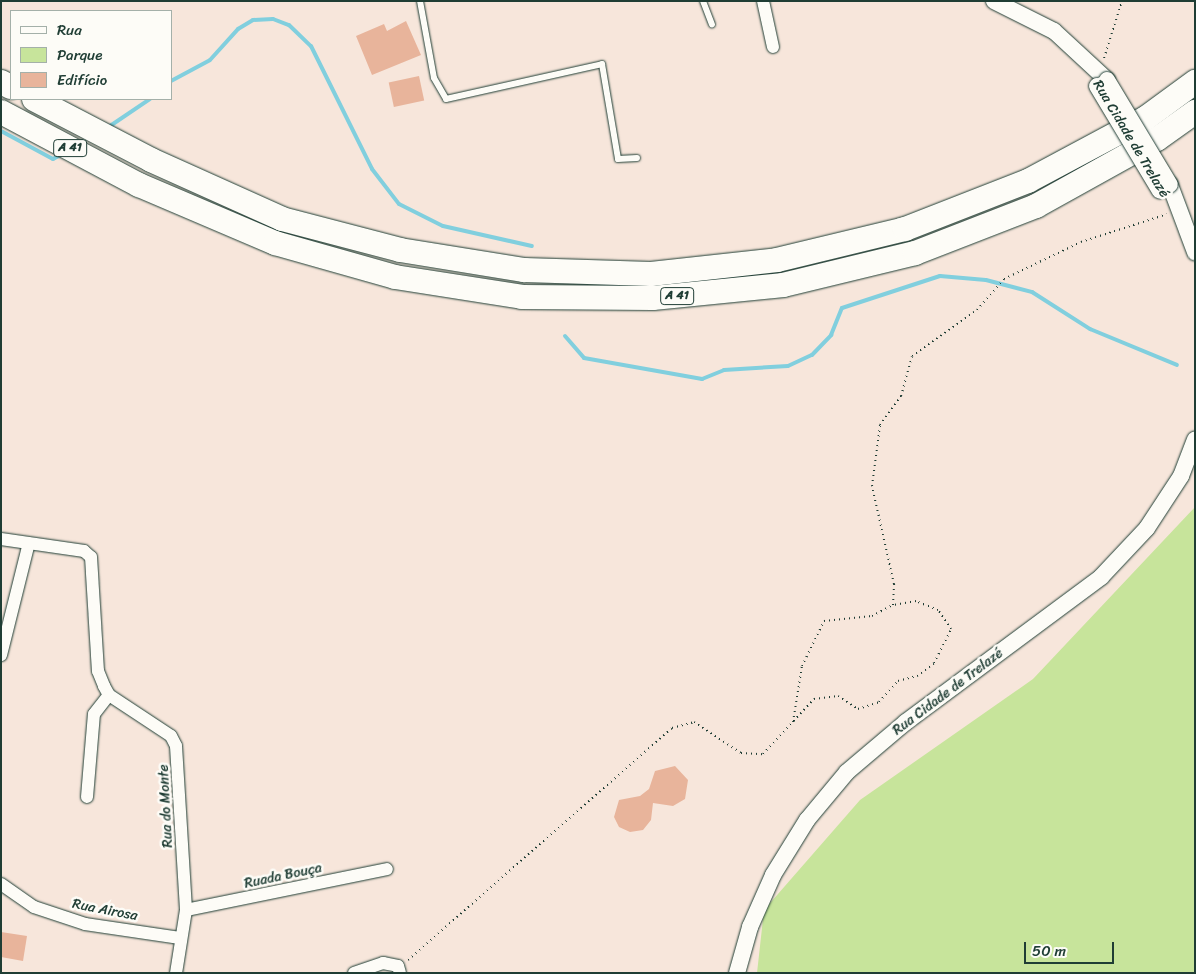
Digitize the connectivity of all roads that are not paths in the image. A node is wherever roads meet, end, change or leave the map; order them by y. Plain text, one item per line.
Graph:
1 (420, 1) edge
2 (703, 1) edge
3 (763, 1) edge
4 (994, 1) edge
5 (712, 24) dead end
6 (774, 47) dead end
7 (1195, 82) edge
8 (36, 100) edge
9 (1, 112) edge
10 (1195, 112) edge
11 (637, 158) dead end
12 (1195, 252) edge
13 (1195, 440) edge
14 (1, 540) edge
15 (29, 543) junction
16 (1, 655) edge
17 (109, 695) junction
18 (86, 797) dead end
19 (387, 869) dead end
20 (1, 884) edge
21 (186, 910) junction
22 (180, 938) junction
23 (399, 970) edge
24 (176, 973) edge
25 (354, 973) edge
26 (737, 973) edge

1 - 11 lane
2 - 5 lane
3 - 6 street
4 - 12 street, Rua Cidade de Trelazé, bridge
7 - 8 highway, A 41
9 - 10 highway, A 41
13 - 26 street, Rua Cidade de Trelazé
14 - 15 street
15 - 16 street
15 - 17 street
17 - 18 street
17 - 21 street, Rua do Monte
19 - 21 street, Ruada Bouça
20 - 22 street, Rua Airosa
21 - 22 street, Rua do Monte
22 - 24 street, Rua do Monte
23 - 25 street

